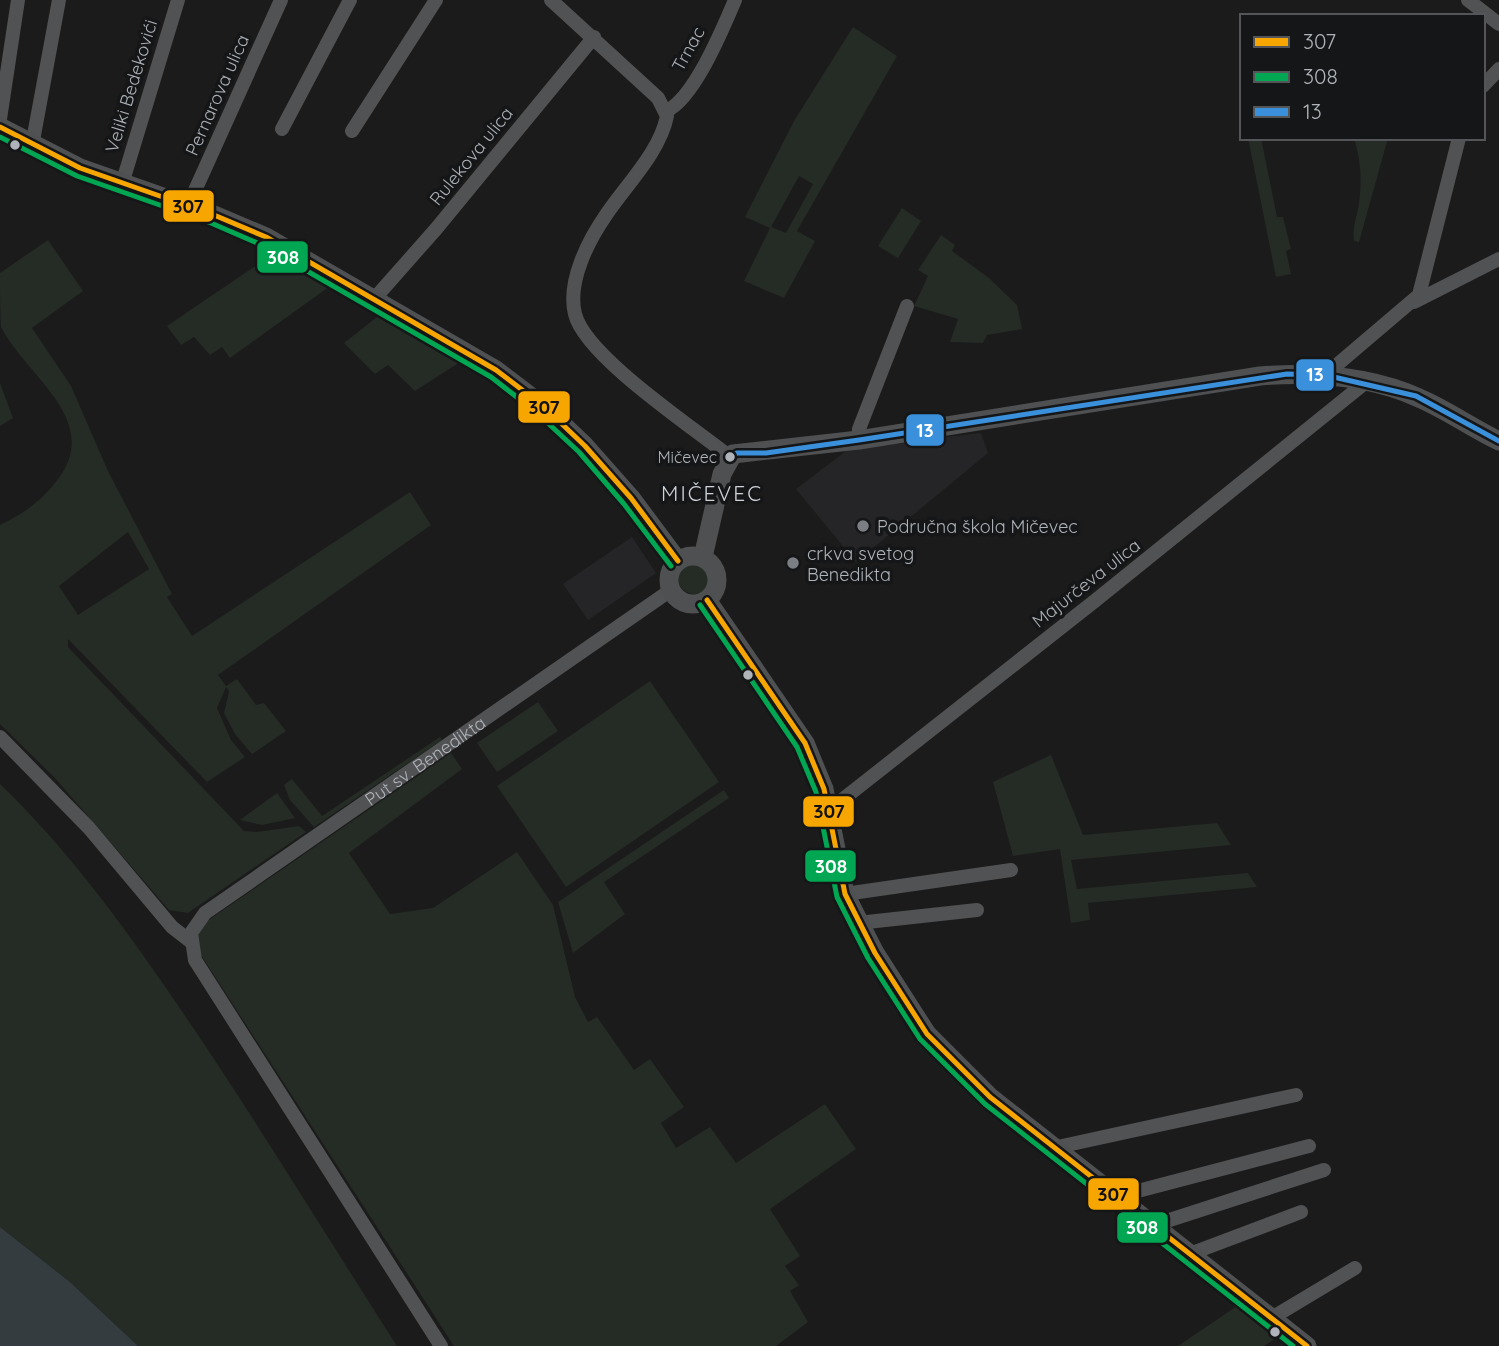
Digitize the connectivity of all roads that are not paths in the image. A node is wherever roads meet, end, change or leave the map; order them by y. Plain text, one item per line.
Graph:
1 (18, 0) edge
2 (60, 0) edge
3 (178, 0) edge
4 (281, 0) edge
5 (349, 0) edge
6 (436, 0) edge
7 (551, 0) edge
8 (735, 0) edge
9 (1468, 0) edge
10 (1499, 24) edge
11 (594, 37) junction
12 (1499, 69) edge
13 (1485, 84) edge
14 (666, 111) junction
15 (0, 119) edge
16 (0, 127) edge
17 (282, 129) dead end
18 (352, 131) dead end
19 (1458, 140) edge
20 (32, 145) junction
21 (122, 184) junction
22 (188, 206) junction
23 (1499, 259) edge
24 (375, 298) junction
25 (1414, 302) junction
26 (907, 306) dead end
27 (1325, 375) junction
28 (1366, 382) junction
29 (859, 440) junction
30 (1499, 441) edge
31 (730, 457) junction
32 (703, 557) junction
33 (678, 561) junction
34 (671, 590) junction
35 (707, 600) junction
36 (0, 737) edge
37 (828, 811) junction
38 (1011, 870) dead end
39 (845, 894) junction
40 (977, 911) dead end
41 (858, 923) junction
42 (190, 941) junction
43 (1296, 1095) dead end
44 (1309, 1146) dead end
45 (1053, 1148) junction
46 (1324, 1170) dead end
47 (1115, 1197) junction
48 (1301, 1212) dead end
49 (1151, 1226) junction
50 (1187, 1255) junction
51 (1355, 1268) dead end
52 (1270, 1319) junction
53 (441, 1346) edge
54 (1307, 1346) edge

1 - 15 street
2 - 20 street
3 - 21 street, Veliki Bedekovići
4 - 22 street, Pernarova ulica
5 - 17 street
6 - 18 street
7 - 11 street
8 - 14 street, Trnac
9 - 10 street
11 - 14 street
11 - 24 street, Rulekova ulica
12 - 13 street
14 - 31 street
16 - 20 street
19 - 25 street
20 - 21 street
21 - 22 street
22 - 24 street
23 - 25 street
24 - 33 street
25 - 27 street
26 - 29 street
27 - 28 street
27 - 29 street
28 - 30 street
28 - 37 street, Majurčeva ulica
29 - 31 street
31 - 32 street
32 - 33 street
32 - 35 street
33 - 34 street
34 - 35 street
34 - 42 street, Put sv. Benedikta
35 - 37 street
36 - 42 street
37 - 39 street
38 - 39 street
39 - 41 street
40 - 41 street
41 - 45 street
42 - 53 street
43 - 45 street
44 - 47 street
45 - 47 street
46 - 49 street
47 - 49 street
48 - 50 street
49 - 50 street
50 - 52 street
51 - 52 street
52 - 54 street

